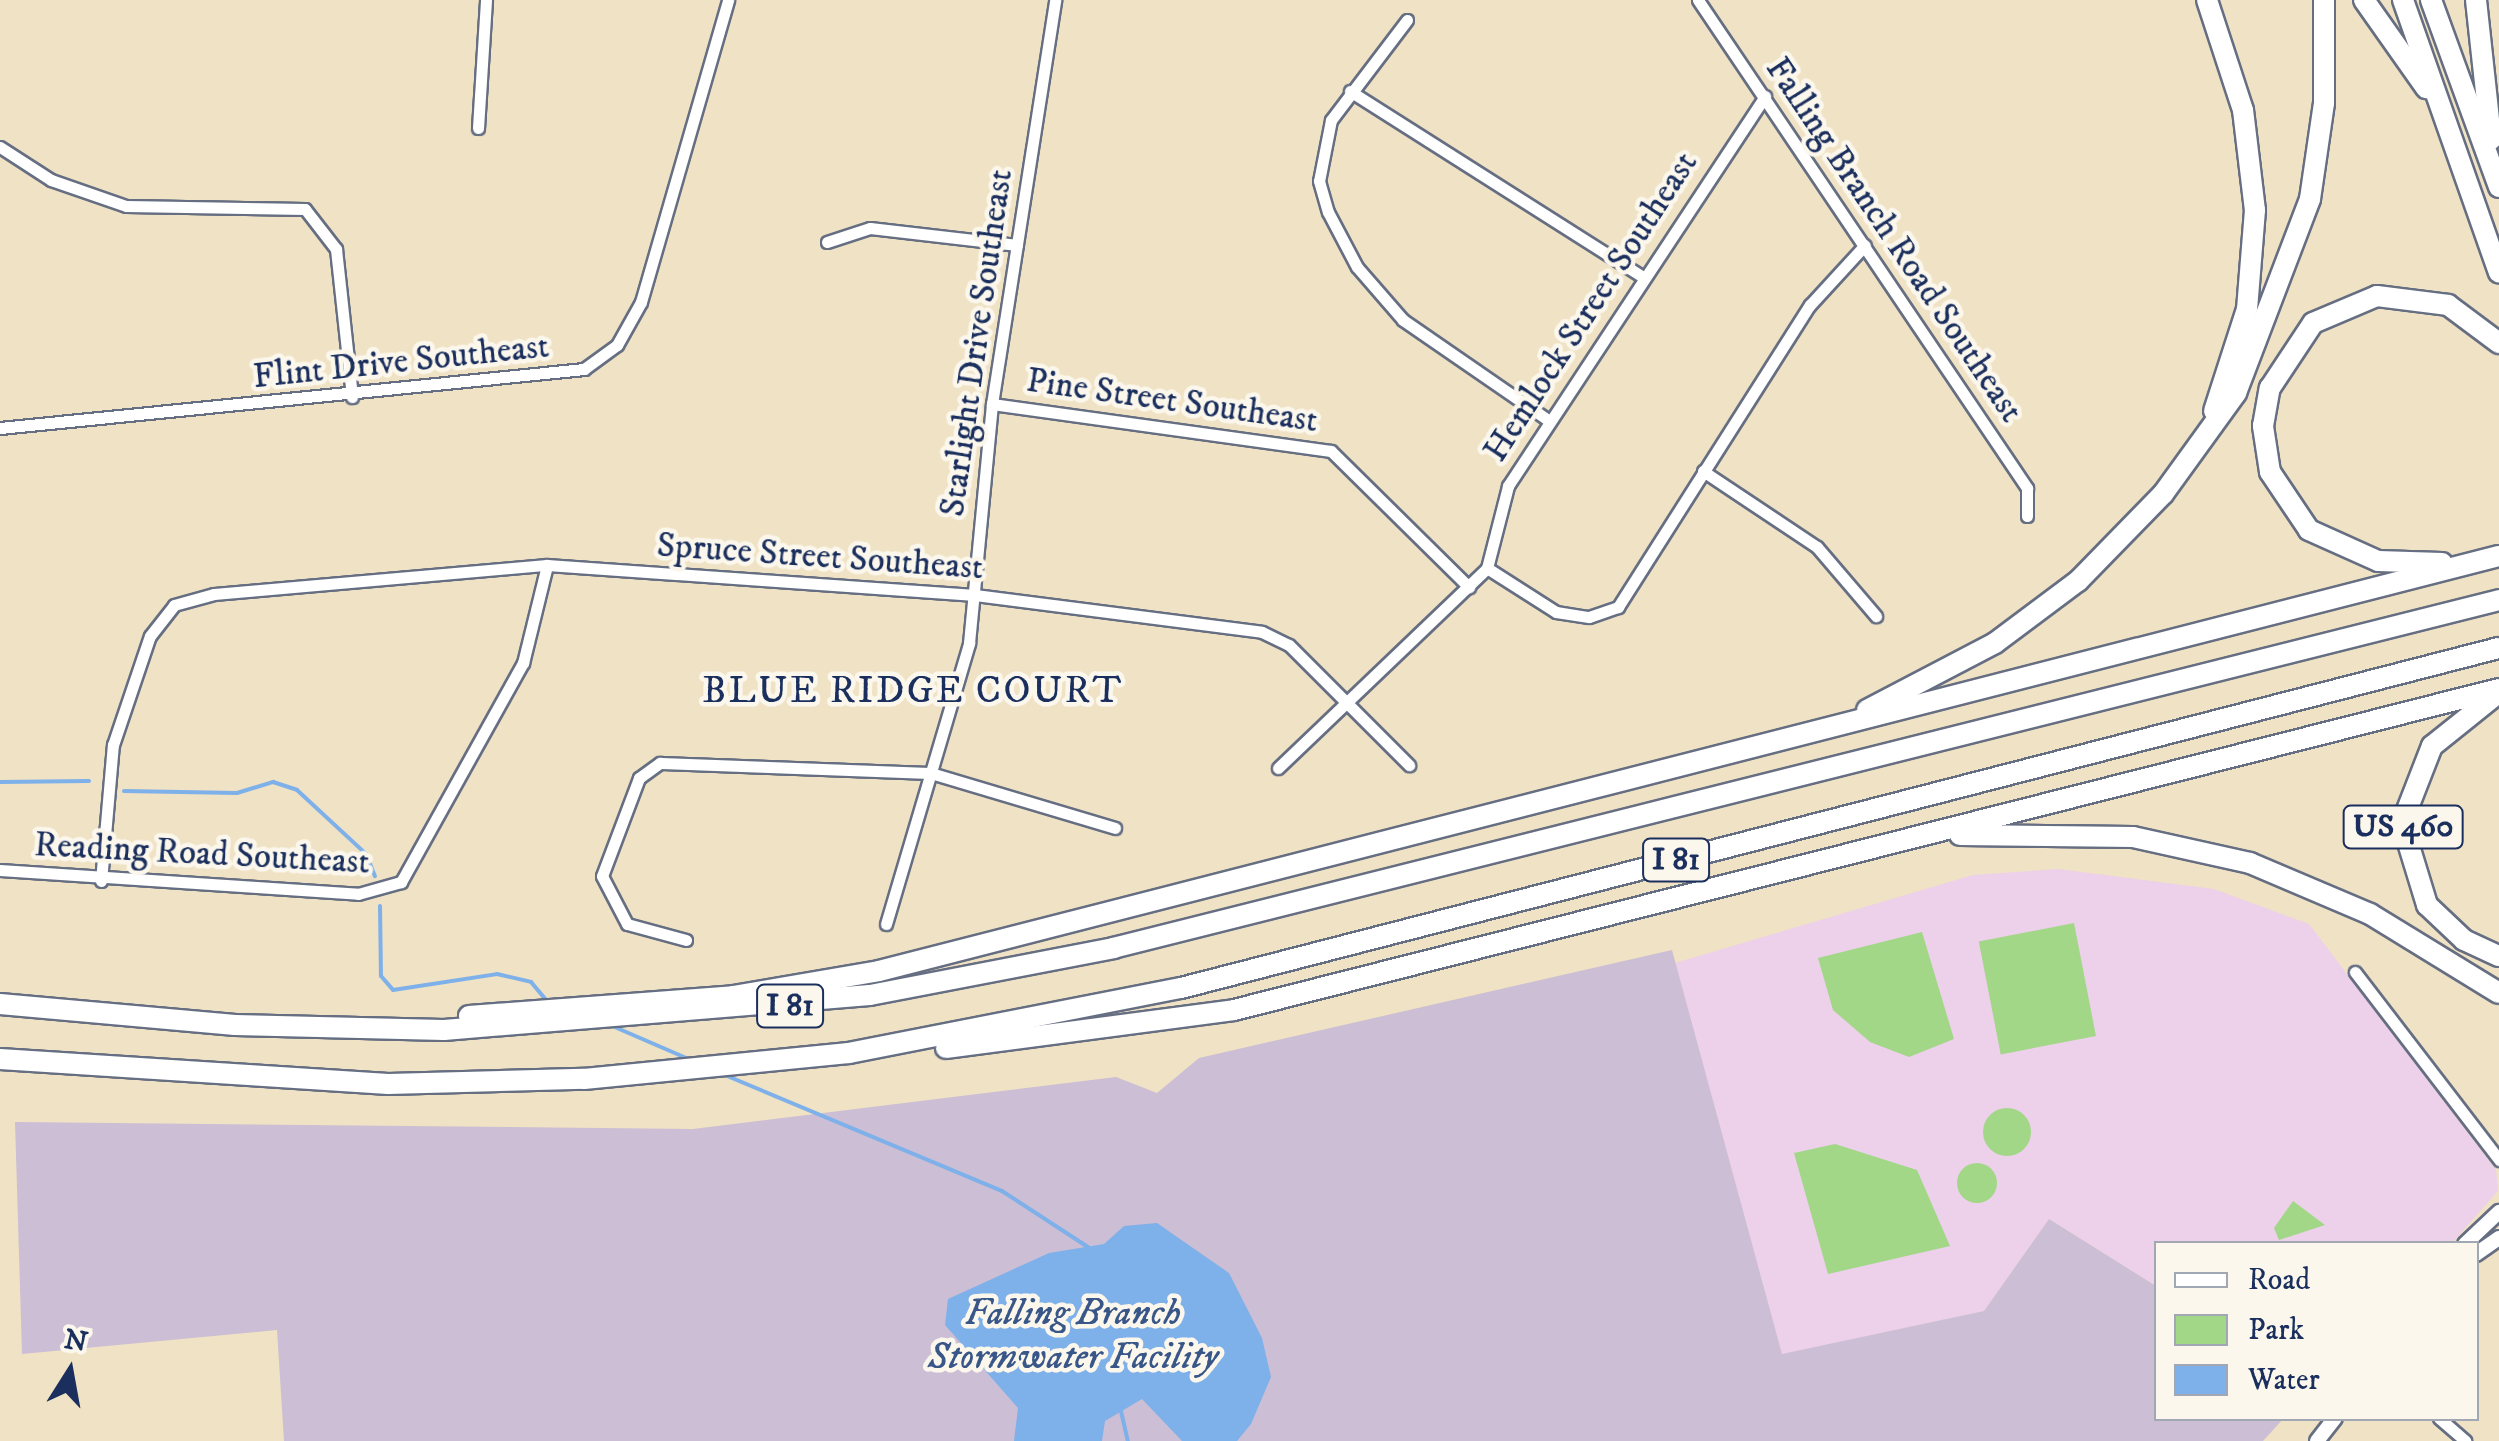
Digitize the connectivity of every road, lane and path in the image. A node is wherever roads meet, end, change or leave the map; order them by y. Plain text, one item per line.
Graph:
1 (486, 0) edge
2 (728, 0) edge
3 (1055, 0) edge
4 (1698, 0) edge
5 (2206, 0) edge
6 (2324, 0) edge
7 (2364, 0) edge
8 (2403, 0) edge
9 (2431, 0) edge
10 (2476, 0) edge
11 (1407, 20) dead end
12 (1350, 92) junction
13 (1765, 96) junction
14 (2447, 124) junction
15 (478, 128) dead end
16 (0, 147) edge
17 (2499, 170) edge
18 (2499, 187) edge
19 (828, 242) dead end
20 (1017, 245) junction
21 (1865, 245) junction
22 (2499, 274) edge
23 (1641, 276) junction
24 (2499, 343) edge
25 (352, 397) junction
26 (992, 404) junction
27 (1548, 420) junction
28 (0, 428) edge
29 (2197, 450) junction
30 (1703, 471) junction
31 (2028, 516) dead end
32 (2499, 556) edge
33 (2474, 562) junction
34 (547, 565) junction
35 (1487, 568) junction
36 (1469, 587) junction
37 (975, 594) junction
38 (2499, 600) edge
39 (1876, 616) dead end
40 (2499, 648) edge
41 (2499, 692) edge
42 (1348, 704) junction
43 (1834, 727) junction
44 (1409, 765) dead end
45 (1278, 768) dead end
46 (931, 772) junction
47 (1115, 828) dead end
48 (1893, 842) junction
49 (0, 870) edge
50 (101, 881) junction
51 (886, 924) dead end
52 (686, 940) dead end
53 (2499, 956) edge
54 (2355, 972) dead end
55 (2499, 993) edge
56 (0, 1004) edge
57 (317, 1028) junction
58 (849, 1054) junction
59 (0, 1059) edge
60 (2499, 1160) edge
61 (2499, 1212) edge
62 (2468, 1241) edge
63 (2333, 1421) edge
64 (2442, 1421) edge
65 (2317, 1441) edge
66 (2465, 1441) edge

1 - 15 street
2 - 25 street, Flint Drive Southeast
3 - 20 street, Starlight Drive Southeast
4 - 13 street, Falling Branch Road Southeast
5 - 29 highway
6 - 29 highway
7 - 14 highway
8 - 14 highway
9 - 18 highway
10 - 17 highway
11 - 12 street
12 - 23 street
12 - 27 street
13 - 21 street, Falling Branch Road Southeast
13 - 23 street, Hemlock Street Southeast
14 - 22 highway
16 - 25 street
19 - 20 street
20 - 26 street, Starlight Drive Southeast
21 - 30 street
21 - 31 street, Falling Branch Road Southeast
23 - 27 street, Hemlock Street Southeast
24 - 33 highway
25 - 28 street, Flint Drive Southeast
26 - 36 street, Pine Street Southeast
26 - 37 street, Starlight Drive Southeast
27 - 35 street, Hemlock Street Southeast
29 - 43 highway
30 - 35 street
30 - 39 street
32 - 33 highway
33 - 43 highway
34 - 37 street, Spruce Street Southeast
34 - 50 street, Reading Road Southeast
34 - 50 street, Spruce Street Southeast
35 - 36 street, Hemlock Street Southeast
36 - 42 street, Hemlock Street Southeast
37 - 42 street, Spruce Street Southeast
37 - 46 street, Starlight Drive Southeast
38 - 57 highway, I 81
40 - 58 highway, I 81
41 - 48 highway
41 - 53 highway, US 460
42 - 44 street, Spruce Street Southeast
42 - 45 street, Hemlock Street Southeast
43 - 57 highway
46 - 47 street
46 - 51 street, Starlight Drive Southeast
46 - 52 street
48 - 55 highway
48 - 58 highway
49 - 50 street, Reading Road Southeast
54 - 60 street
56 - 57 highway, I 81
58 - 59 highway, I 81
61 - 62 street
63 - 65 street
64 - 66 street

